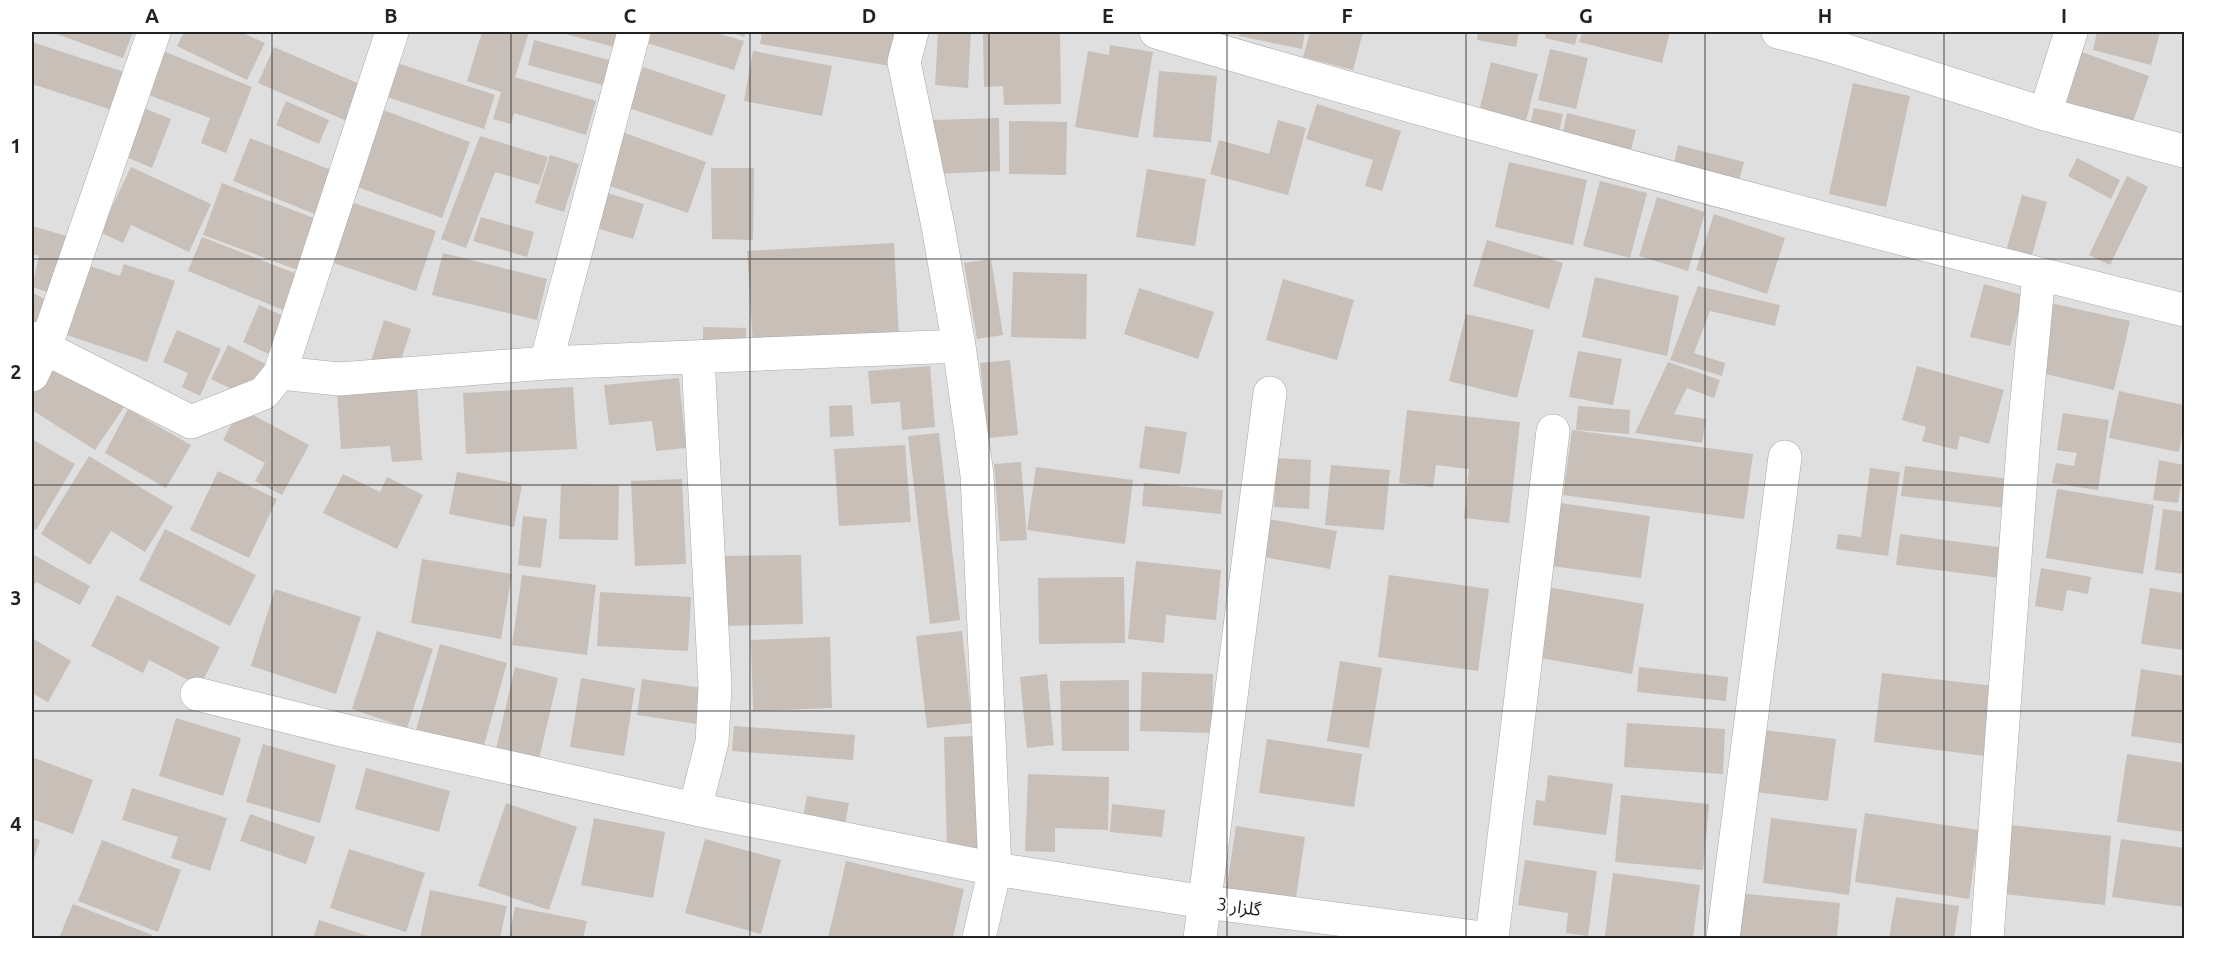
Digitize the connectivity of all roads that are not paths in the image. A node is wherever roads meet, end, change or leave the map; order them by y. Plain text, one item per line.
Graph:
1 (154, 32) edge
2 (392, 32) edge
3 (634, 32) edge
4 (912, 32) edge
5 (1156, 32) edge
6 (1778, 32) edge
7 (2071, 32) edge
8 (2045, 114) junction
9 (2184, 151) edge
10 (2039, 274) junction
11 (2184, 310) edge
12 (959, 346) junction
13 (36, 354) edge
14 (698, 357) junction
15 (546, 363) junction
16 (280, 373) junction
17 (1270, 393) dead end
18 (1553, 431) dead end
19 (1785, 457) dead end
20 (197, 694) dead end
21 (695, 809) junction
22 (995, 869) junction
23 (1205, 902) junction
24 (979, 939) edge
25 (1200, 939) edge
26 (1483, 939) edge
27 (1492, 939) edge
28 (1723, 939) edge
29 (1987, 939) edge

1 - 13 street
2 - 16 street
3 - 15 street
4 - 12 street
5 - 10 street
6 - 8 street
7 - 8 street
8 - 9 street
10 - 11 street
10 - 29 street
12 - 14 street
12 - 22 street
13 - 16 street
14 - 15 street
14 - 21 street
15 - 16 street
17 - 23 street
18 - 27 street
19 - 28 street
20 - 21 street, گلزار 3
21 - 22 street, گلزار 3
22 - 23 street, گلزار 3
22 - 24 street
23 - 25 street
23 - 26 street, گلزار 3

